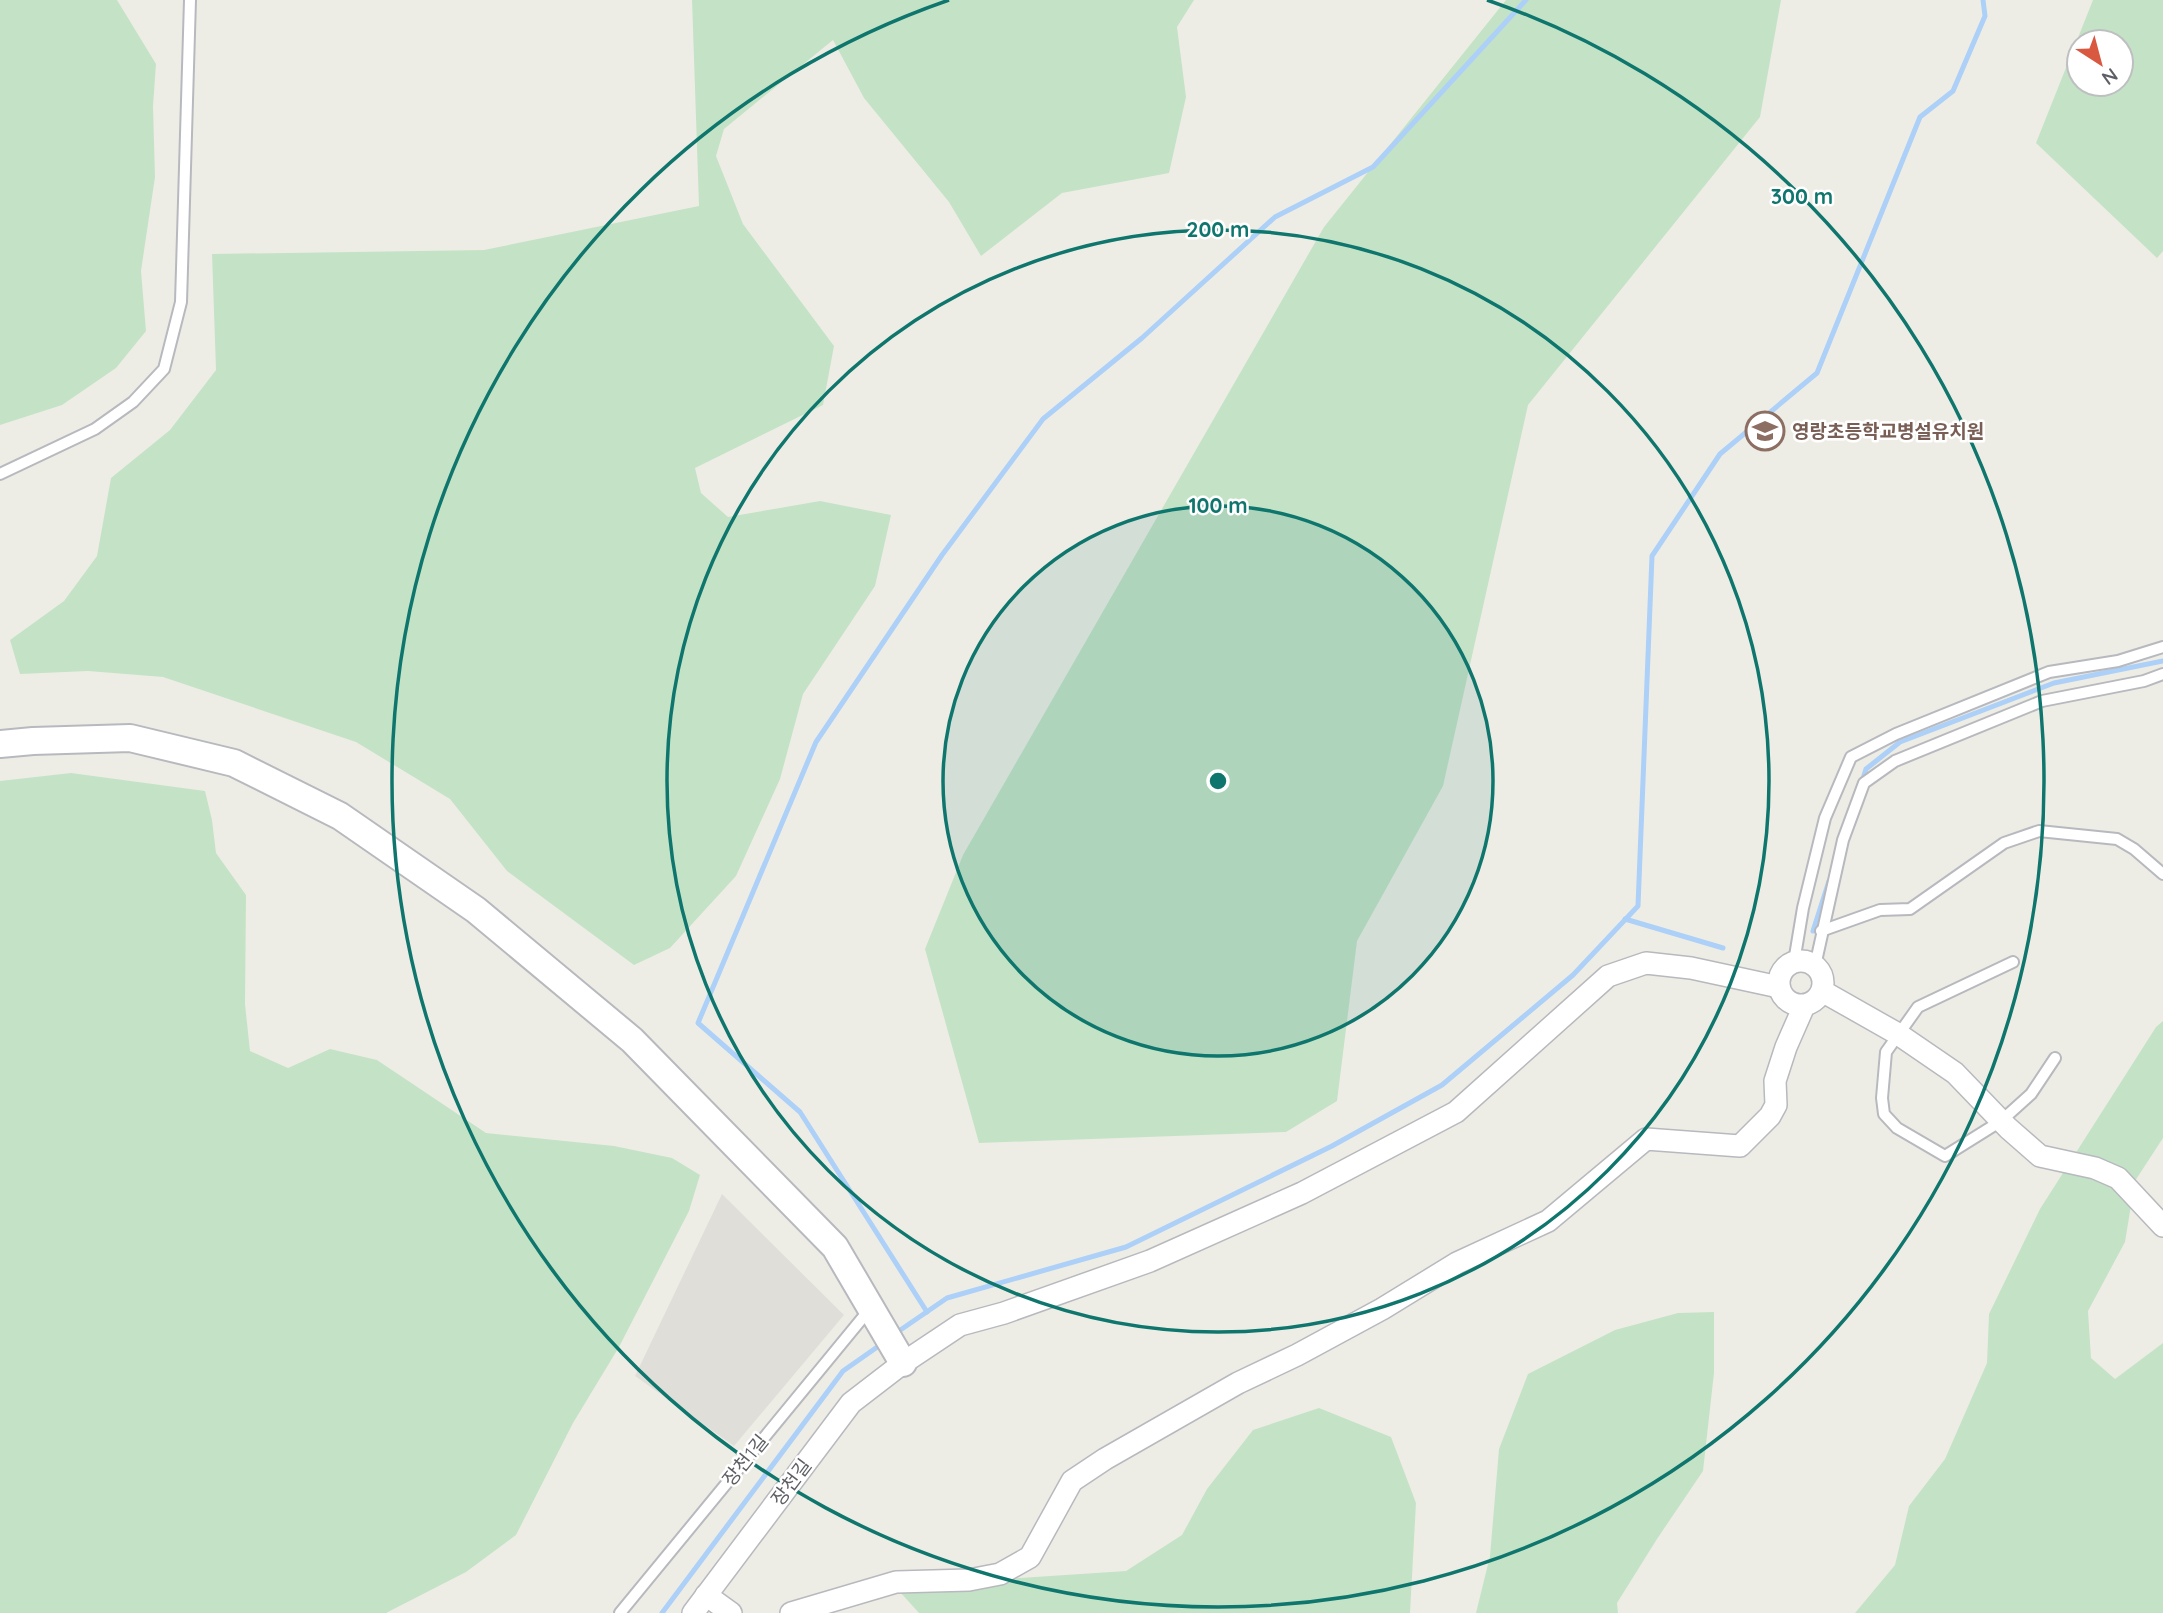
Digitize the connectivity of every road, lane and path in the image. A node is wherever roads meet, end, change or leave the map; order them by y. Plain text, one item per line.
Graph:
1 (190, 0) edge
2 (0, 474) edge
3 (2163, 647) edge
4 (2163, 674) edge
5 (0, 744) edge
6 (2163, 874) edge
7 (1821, 931) junction
8 (2013, 962) dead end
9 (1804, 964) junction
10 (1779, 987) junction
11 (1822, 991) junction
12 (1804, 1006) junction
13 (1898, 1034) junction
14 (2055, 1058) dead end
15 (2001, 1121) junction
16 (2163, 1226) edge
17 (874, 1313) junction
18 (901, 1358) junction
19 (706, 1595) junction
20 (620, 1613) edge
21 (693, 1613) edge
22 (731, 1613) edge
23 (791, 1613) edge

1 - 2 lane
3 - 9 lane
4 - 7 lane
5 - 17 street
6 - 7 lane
7 - 9 lane
8 - 13 lane
9 - 10 street
9 - 11 street
10 - 12 street
10 - 18 street, 장천길
11 - 12 street
11 - 13 street
12 - 23 street
13 - 15 street
13 - 15 lane
14 - 15 lane
15 - 16 street
17 - 18 street
17 - 20 lane, 장천1길
18 - 19 street, 장천길
19 - 21 street, 장천길
19 - 22 street

